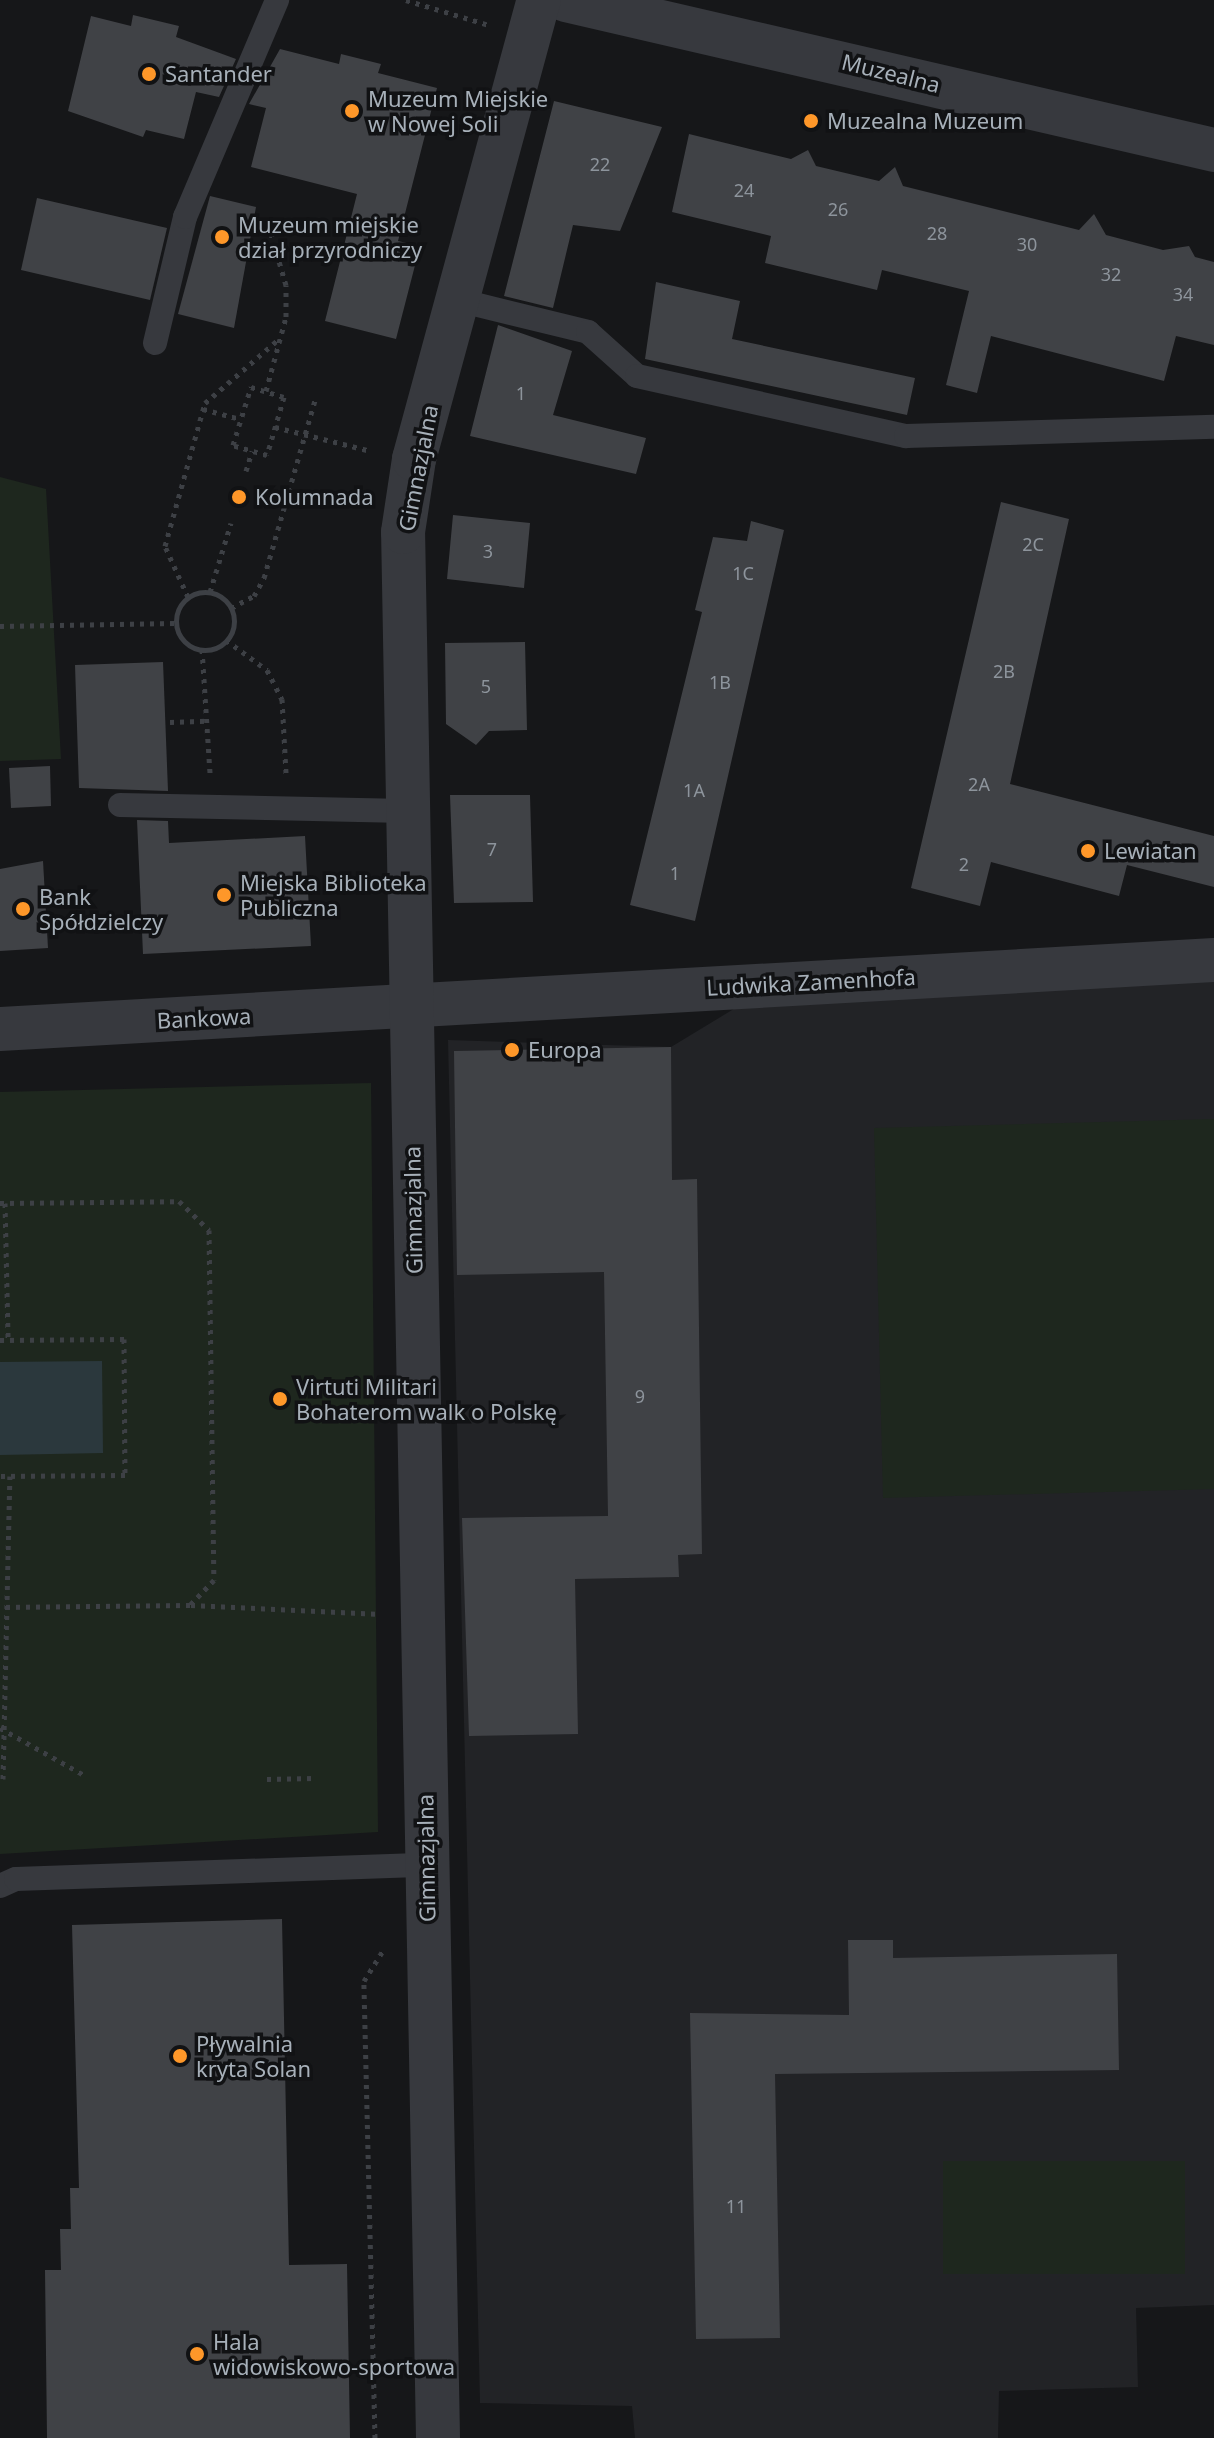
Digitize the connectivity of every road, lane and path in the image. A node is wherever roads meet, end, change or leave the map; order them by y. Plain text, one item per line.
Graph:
1 (277, 0) edge
2 (539, 0) edge
3 (566, 0) edge
4 (488, 25) dead end
5 (491, 38) dead end
6 (1214, 150) edge
7 (268, 224) dead end
8 (458, 300) junction
9 (280, 338) junction
10 (155, 343) dead end
11 (266, 391) junction
12 (316, 397) dead end
13 (203, 409) junction
14 (241, 419) junction
15 (275, 427) junction
16 (1214, 427) edge
17 (306, 436) junction
18 (252, 451) junction
19 (377, 453) dead end
20 (246, 471) dead end
21 (231, 523) dead end
22 (210, 592) junction
23 (188, 597) junction
24 (231, 608) junction
25 (175, 623) junction
26 (0, 626) edge
27 (226, 640) junction
28 (202, 649) junction
29 (207, 721) junction
30 (170, 722) dead end
31 (212, 802) junction
32 (120, 805) dead end
33 (288, 807) junction
34 (406, 811) junction
35 (1214, 960) edge
36 (408, 1005) junction
37 (0, 1029) edge
38 (3, 1203) edge
39 (0, 1340) edge
40 (8, 1340) junction
41 (0, 1476) edge
42 (10, 1476) junction
43 (190, 1605) junction
44 (0, 1607) edge
45 (12, 1607) junction
46 (386, 1614) dead end
47 (3, 1730) edge
48 (84, 1775) dead end
49 (314, 1778) dead end
50 (3, 1779) dead end
51 (267, 1779) dead end
52 (426, 1865) junction
53 (0, 1886) edge
54 (388, 1942) dead end
55 (375, 2438) edge
56 (438, 2438) edge

1 - 10 lane
2 - 8 street, Gimnazjalna
3 - 6 street, Muzealna
4 - 5 path
7 - 9 path
8 - 16 lane
8 - 34 street, Gimnazjalna
9 - 11 path
9 - 13 path
11 - 14 path
11 - 15 path
12 - 17 path
13 - 14 path
13 - 23 path
14 - 18 path
15 - 17 path
15 - 18 path
17 - 19 path
17 - 24 path
18 - 20 path
21 - 22 path
22 - 23 path
22 - 24 path
23 - 25 path
24 - 27 path
25 - 26 path
25 - 28 path
27 - 28 path
27 - 33 path
28 - 29 path
29 - 30 path
29 - 31 path
31 - 32 lane
31 - 33 lane
33 - 34 lane
34 - 36 street, Gimnazjalna
35 - 36 street, Ludwika Zamenhofa
36 - 37 street, Bankowa
36 - 52 street, Gimnazjalna
38 - 40 path
38 - 43 path
39 - 40 path
40 - 42 path
41 - 42 path
42 - 45 path
43 - 45 path
43 - 46 path
44 - 45 path
45 - 47 path
47 - 48 path
47 - 50 path
49 - 51 path
52 - 53 lane
52 - 56 street, Gimnazjalna
54 - 55 path

